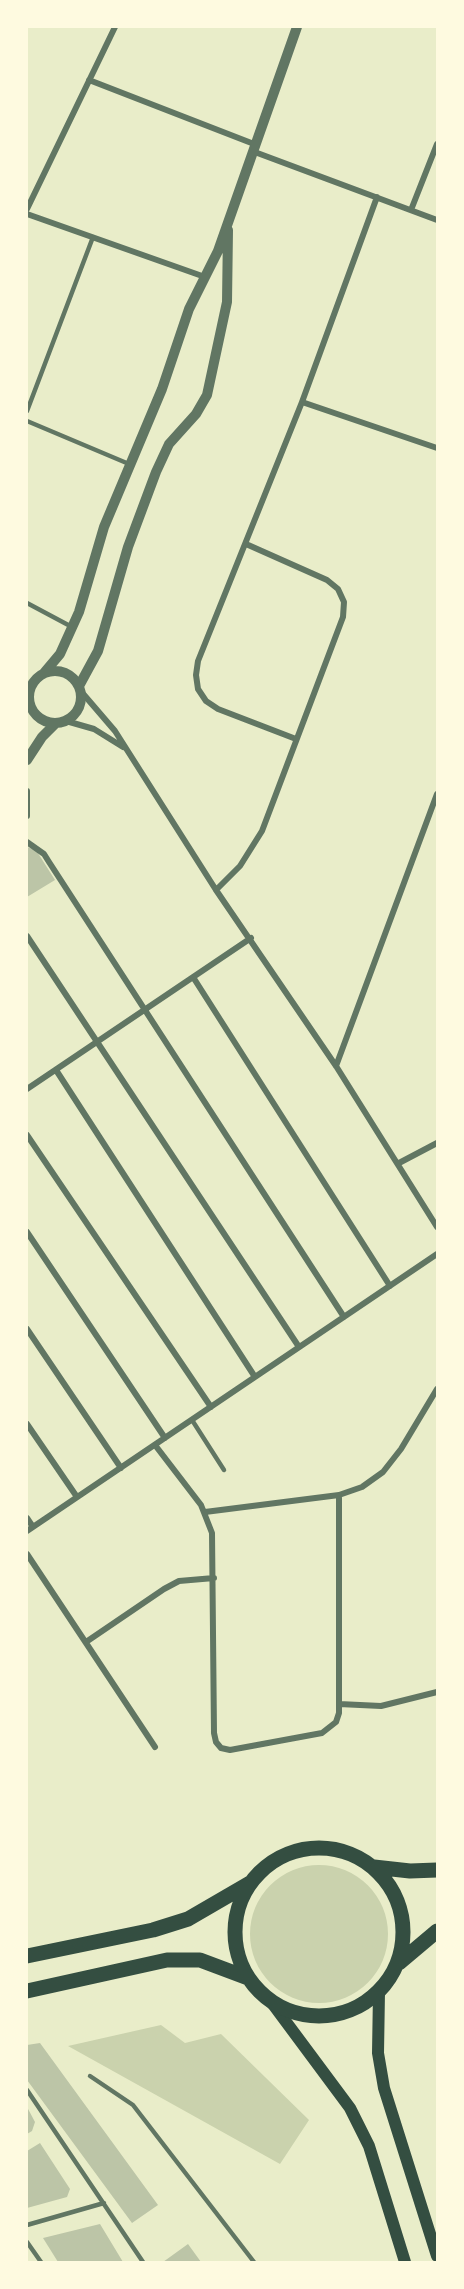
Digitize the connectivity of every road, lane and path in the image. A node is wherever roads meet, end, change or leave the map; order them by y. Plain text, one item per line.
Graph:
1 (115, 27) edge
2 (297, 27) edge
3 (89, 80) junction
4 (437, 144) edge
5 (253, 148) junction
6 (377, 197) junction
7 (27, 209) edge
8 (411, 210) junction
9 (27, 214) edge
10 (437, 220) edge
11 (228, 222) junction
12 (93, 237) junction
13 (205, 277) junction
14 (302, 402) junction
15 (27, 411) edge
16 (27, 422) edge
17 (437, 448) edge
18 (129, 464) junction
19 (246, 544) junction
20 (27, 603) edge
21 (72, 627) junction
22 (44, 674) junction
23 (79, 688) junction
24 (32, 710) junction
25 (66, 721) junction
26 (27, 724) edge
27 (55, 724) junction
28 (296, 739) junction
29 (126, 749) junction
30 (27, 760) edge
31 (27, 791) edge
32 (437, 794) edge
33 (27, 816) edge
34 (27, 842) edge
35 (216, 890) junction
36 (27, 936) edge
37 (250, 938) junction
38 (193, 977) junction
39 (144, 1010) junction
40 (98, 1041) junction
41 (336, 1066) junction
42 (56, 1070) junction
43 (27, 1089) edge
44 (27, 1135) edge
45 (437, 1143) edge
46 (399, 1163) junction
47 (437, 1227) edge
48 (27, 1232) edge
49 (437, 1254) edge
50 (390, 1286) junction
51 (344, 1317) junction
52 (27, 1329) edge
53 (299, 1347) junction
54 (255, 1377) junction
55 (437, 1389) edge
56 (211, 1407) junction
57 (192, 1420) junction
58 (27, 1424) edge
59 (165, 1438) junction
60 (155, 1445) junction
61 (121, 1468) junction
62 (224, 1470) dead end
63 (339, 1495) junction
64 (77, 1497) junction
65 (205, 1512) junction
66 (27, 1518) edge
67 (30, 1529) edge
68 (27, 1554) edge
69 (214, 1578) junction
70 (86, 1642) junction
71 (437, 1692) edge
72 (339, 1704) junction
73 (155, 1747) dead end
74 (374, 1867) junction
75 (437, 1870) edge
76 (250, 1883) junction
77 (437, 1931) edge
78 (27, 1956) edge
79 (399, 1963) junction
80 (248, 1978) junction
81 (27, 1991) edge
82 (379, 1992) junction
83 (272, 2003) junction
84 (90, 2076) dead end
85 (28, 2091) edge
86 (104, 2203) junction
87 (27, 2225) edge
88 (27, 2242) edge
89 (437, 2256) edge
90 (41, 2262) edge
91 (143, 2262) edge
92 (254, 2262) edge
93 (405, 2262) edge

1 - 3 street
2 - 5 street
3 - 5 street
3 - 7 street
4 - 8 street
5 - 6 street
5 - 11 street
6 - 8 street
6 - 14 street
8 - 10 street
9 - 12 street
11 - 13 street
11 - 23 street
12 - 13 street
12 - 15 lane
13 - 18 street
14 - 17 street
14 - 19 street
16 - 18 lane
18 - 21 street
19 - 28 street
19 - 28 street
20 - 21 lane
21 - 22 street
22 - 23 street
22 - 24 street
23 - 25 street
23 - 29 street
24 - 26 street
24 - 27 street
25 - 27 street
25 - 29 street
27 - 30 street
28 - 35 street
29 - 35 street
31 - 33 street
32 - 41 street
34 - 39 street
35 - 37 street
36 - 40 street
37 - 38 street
37 - 41 street
38 - 39 street
38 - 50 street
39 - 40 street
39 - 51 street
40 - 42 street
40 - 53 street
41 - 46 street
42 - 43 street
42 - 54 street
44 - 56 street
45 - 46 street
46 - 47 street
48 - 59 street
49 - 50 street
50 - 51 street
51 - 53 street
52 - 61 street
53 - 54 street
54 - 56 street
55 - 63 street
56 - 57 street
57 - 59 street
57 - 62 lane
58 - 64 street
59 - 60 street
60 - 61 street
60 - 65 street
61 - 64 street
63 - 65 street
63 - 72 street
64 - 67 street
65 - 69 street
66 - 67 street
68 - 70 street
69 - 70 street
69 - 72 street
70 - 73 street
71 - 72 street
74 - 75 main road
74 - 76 main road
74 - 79 main road
76 - 78 main road
76 - 80 main road
77 - 79 main road
79 - 82 main road
80 - 81 main road
80 - 83 main road
82 - 83 main road
82 - 89 main road
83 - 93 main road
84 - 92 lane
85 - 86 lane
86 - 87 lane
86 - 91 lane
88 - 90 lane

